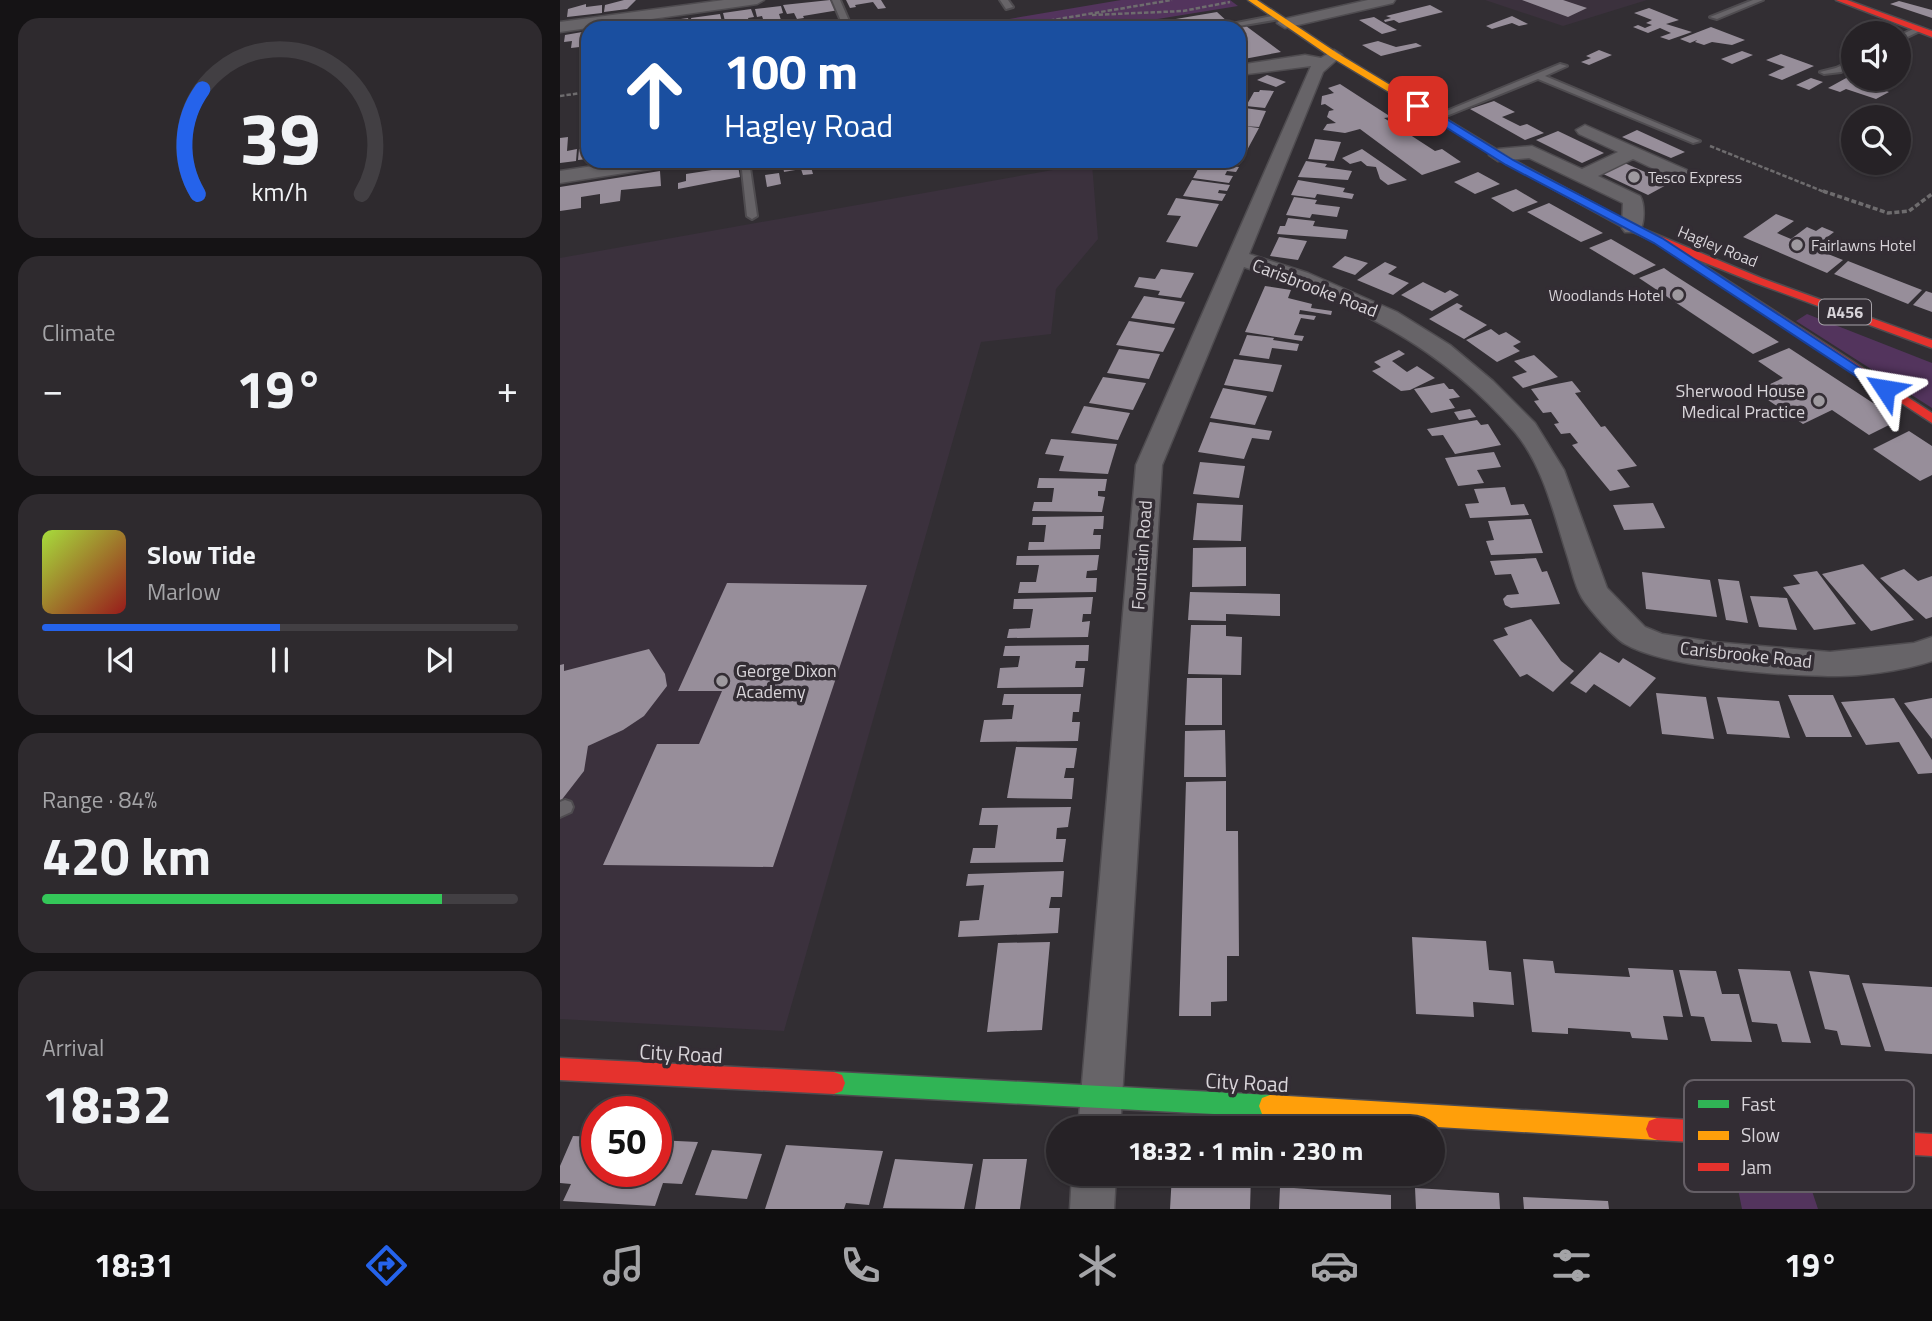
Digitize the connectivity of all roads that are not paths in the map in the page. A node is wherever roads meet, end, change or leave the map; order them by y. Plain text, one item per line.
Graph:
1 (654, 0) edge
2 (757, 0) edge
3 (836, 0) edge
4 (1252, 0) edge
5 (1388, 0) edge
6 (1759, 0) edge
7 (1840, 0) edge
8 (643, 12) dead end
9 (1714, 17) dead end
10 (1281, 20) junction
11 (604, 21) edge
12 (845, 21) edge
13 (581, 24) edge
14 (1246, 24) edge
15 (560, 27) edge
16 (1926, 31) edge
17 (1328, 59) junction
18 (1563, 66) dead end
19 (1841, 68) edge
20 (1246, 69) edge
21 (1824, 72) dead end
22 (1538, 76) junction
23 (1436, 117) junction
24 (1585, 130) dead end
25 (1696, 141) road end
26 (1633, 152) junction
27 (1498, 155) junction
28 (618, 168) edge
29 (746, 168) edge
30 (1679, 174) dead end
31 (1582, 176) junction
32 (560, 177) edge
33 (752, 216) dead end
34 (1632, 228) junction
35 (1658, 240) junction
36 (1238, 258) junction
37 (1757, 280) junction
38 (1775, 317) junction
39 (1932, 344) edge
40 (1932, 419) edge
41 (1932, 649) edge
42 (560, 1069) edge
43 (1101, 1112) edge
44 (1684, 1135) edge
45 (1914, 1144) edge
46 (1932, 1145) edge
47 (1093, 1186) edge
48 (1092, 1209) edge

1 - 8 street
2 - 11 street
3 - 12 lane
4 - 10 main road, Hagley Road / A456
5 - 10 street
6 - 9 lane
7 - 16 main road
10 - 14 lane
10 - 17 main road, Hagley Road / A456
13 - 15 street
17 - 20 street
17 - 23 main road, Hagley Road / A456
17 - 36 street, Fountain Road
18 - 22 lane
19 - 21 lane
22 - 23 lane
22 - 25 lane
23 - 27 main road, Hagley Road / A456
24 - 26 street
26 - 30 street
26 - 31 street
27 - 31 street
27 - 34 main road, Hagley Road / A456
28 - 32 street
29 - 33 lane
31 - 34 street
34 - 35 main road, Hagley Road / A456
35 - 37 main road, Hagley Road / A456
35 - 38 main road
36 - 41 street, Carisbrooke Road
36 - 43 street, Fountain Road
37 - 38 main road
37 - 39 main road, Hagley Road / A456
38 - 40 main road
42 - 43 main road, City Road
43 - 44 main road, City Road
45 - 46 main road, City Road
47 - 48 street

